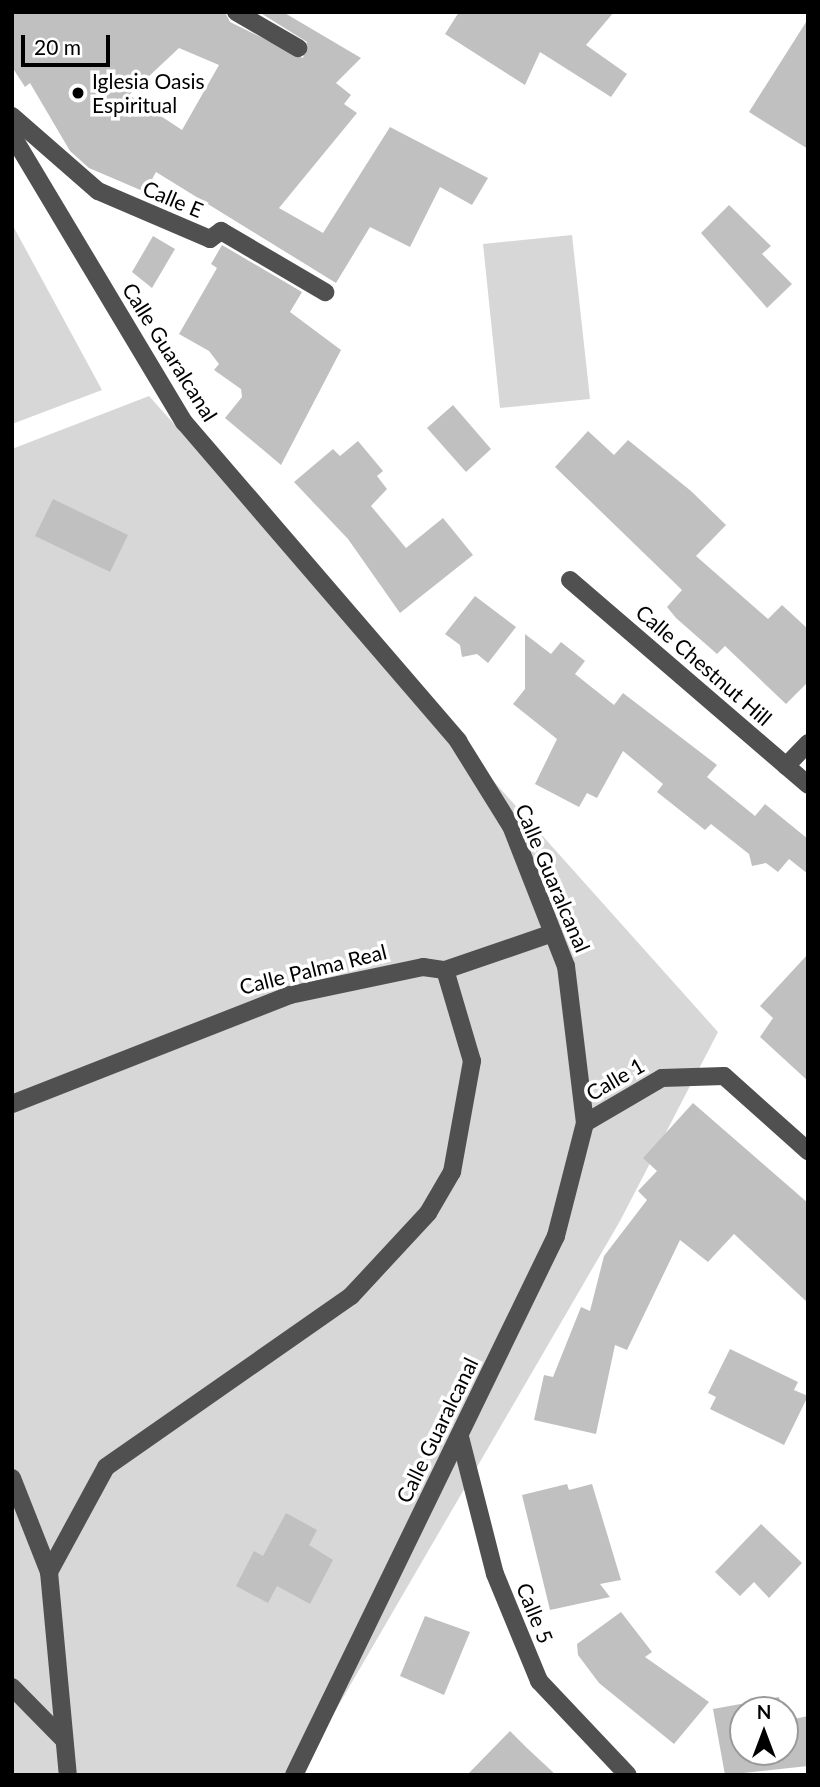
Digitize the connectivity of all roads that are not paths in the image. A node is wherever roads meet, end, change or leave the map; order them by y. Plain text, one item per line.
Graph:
1 (236, 12) edge
2 (298, 48) dead end
3 (12, 116) edge
4 (12, 135) edge
5 (325, 292) dead end
6 (570, 580) dead end
7 (808, 743) edge
8 (786, 766) junction
9 (808, 785) edge
10 (553, 933) junction
11 (445, 970) junction
12 (12, 1104) edge
13 (585, 1123) junction
14 (808, 1151) edge
15 (460, 1437) junction
16 (12, 1478) edge
17 (49, 1572) junction
18 (12, 1687) edge
19 (64, 1740) junction
20 (68, 1775) edge
21 (294, 1775) edge
22 (628, 1775) edge

1 - 2 street
3 - 5 street, Calle E
4 - 10 street, Calle Guaralcanal
6 - 8 street, Calle Chestnut Hill
7 - 8 street
8 - 9 street, Calle Chestnut Hill
10 - 11 street, Calle Palma Real
10 - 13 street, Calle Guaralcanal
11 - 12 street, Calle Palma Real
11 - 17 street
13 - 14 street, Calle 1
13 - 15 street, Calle Guaralcanal
15 - 21 street, Calle Guaralcanal
15 - 22 street, Calle 5
16 - 17 street
17 - 19 street
18 - 19 street
19 - 20 street

